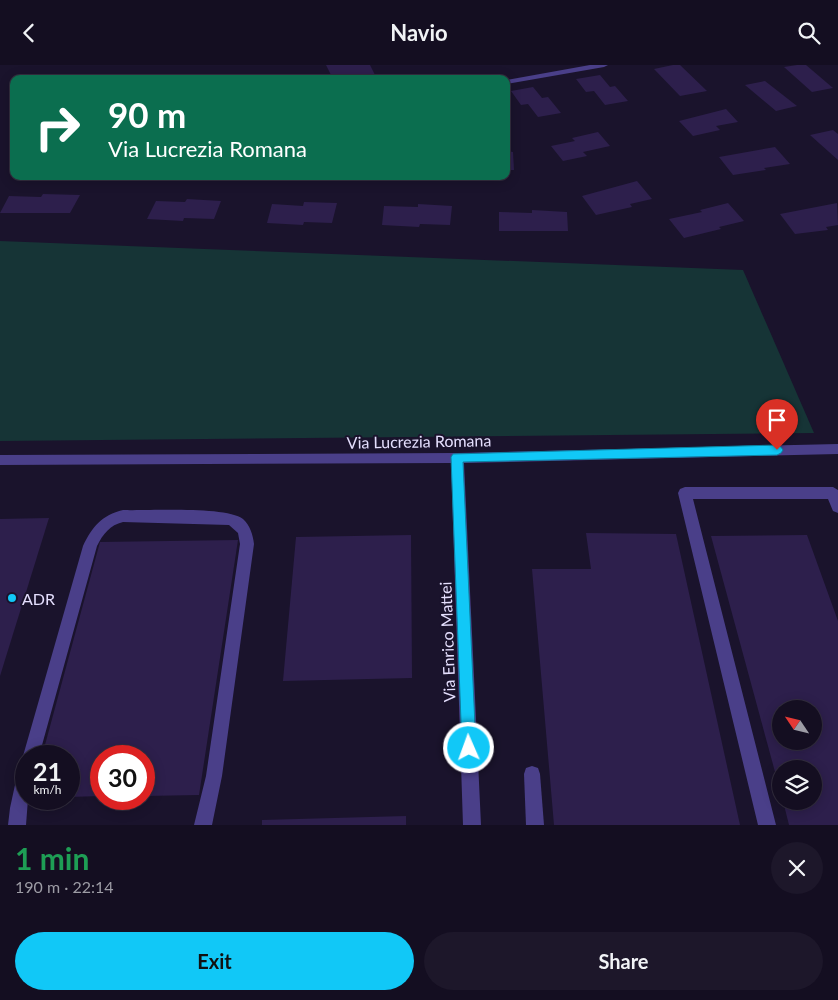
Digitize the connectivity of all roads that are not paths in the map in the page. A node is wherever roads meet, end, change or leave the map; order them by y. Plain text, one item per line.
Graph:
1 (604, 65) edge
2 (510, 81) edge
3 (838, 449) edge
4 (457, 457) junction
5 (0, 460) edge
6 (838, 507) edge
7 (33, 745) edge
8 (532, 774) dead end
9 (18, 810) edge
10 (17, 825) edge
11 (203, 825) edge
12 (472, 825) edge
13 (535, 825) edge
14 (767, 825) edge

1 - 2 street
3 - 4 street, Via Lucrezia Romana
4 - 5 street, Via Lucrezia Romana
4 - 12 street, Via Enrico Mattei
6 - 14 street
7 - 11 street
8 - 13 street
9 - 10 street

